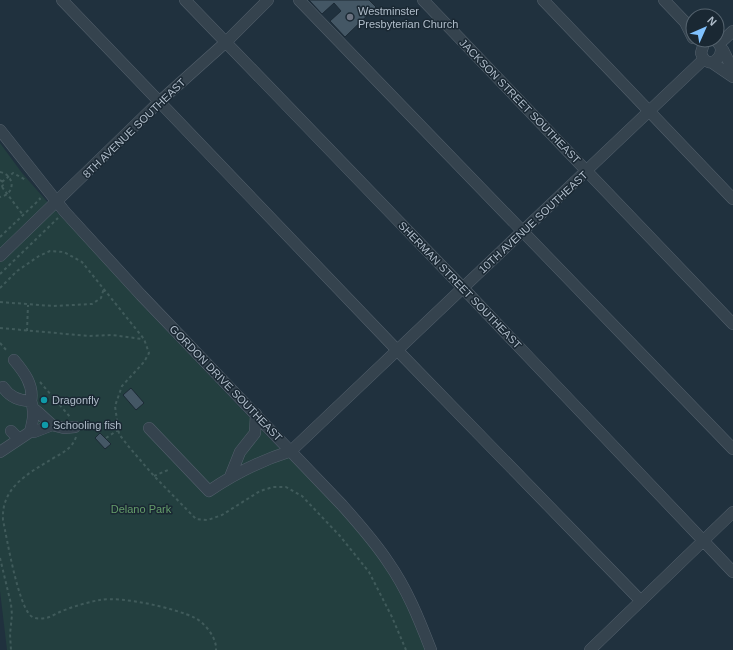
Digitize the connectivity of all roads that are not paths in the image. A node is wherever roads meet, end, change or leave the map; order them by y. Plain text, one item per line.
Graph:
1 (62, 0) edge
2 (185, 0) edge
3 (268, 0) edge
4 (299, 0) edge
5 (423, 0) edge
6 (543, 0) edge
7 (664, 0) edge
8 (685, 20) edge
9 (226, 42) junction
10 (699, 48) edge
11 (702, 48) edge
12 (718, 48) edge
13 (720, 48) edge
14 (705, 58) junction
15 (733, 70) edge
16 (733, 77) edge
17 (159, 102) junction
18 (650, 111) junction
19 (0, 130) edge
20 (587, 171) junction
21 (733, 198) edge
22 (56, 202) junction
23 (523, 231) junction
24 (0, 256) edge
25 (463, 288) junction
26 (733, 324) edge
27 (397, 350) junction
28 (14, 360) road end
29 (1, 385) edge
30 (32, 405) junction
31 (256, 414) junction
32 (52, 425) junction
33 (75, 427) road end
34 (149, 428) dead end
35 (30, 432) junction
36 (733, 448) edge
37 (0, 452) edge
38 (291, 452) junction
39 (230, 477) junction
40 (733, 512) edge
41 (703, 541) junction
42 (733, 572) edge
43 (642, 601) junction
44 (431, 650) edge
45 (590, 650) edge

1 - 17 street
2 - 9 street, SHERMAN STREET SOUTHEAST
3 - 9 street, 8TH AVENUE SOUTHEAST
4 - 23 street
5 - 20 street, JACKSON STREET SOUTHEAST
6 - 18 street
7 - 8 street
9 - 17 street, 8TH AVENUE SOUTHEAST
9 - 25 street, SHERMAN STREET SOUTHEAST
10 - 14 street
11 - 14 street
12 - 14 street
13 - 15 street
14 - 16 street
14 - 18 street, 10TH AVENUE SOUTHEAST
17 - 22 street, 8TH AVENUE SOUTHEAST
17 - 27 street
18 - 20 street, 10TH AVENUE SOUTHEAST
18 - 21 street
19 - 22 street, GORDON DRIVE SOUTHEAST
20 - 23 street, 10TH AVENUE SOUTHEAST
20 - 26 street, JACKSON STREET SOUTHEAST
22 - 24 street, 8TH AVENUE SOUTHEAST
22 - 31 street, GORDON DRIVE SOUTHEAST
23 - 25 street, 10TH AVENUE SOUTHEAST
23 - 36 street
25 - 27 street, 10TH AVENUE SOUTHEAST
25 - 41 street, SHERMAN STREET SOUTHEAST
27 - 38 street, 10TH AVENUE SOUTHEAST
27 - 43 street
28 - 30 street
29 - 30 street
30 - 32 street
30 - 35 street
31 - 38 street, GORDON DRIVE SOUTHEAST
31 - 39 street
32 - 33 street
32 - 35 street
34 - 39 street
35 - 37 street
38 - 39 street
38 - 44 street, GORDON DRIVE SOUTHEAST
40 - 41 street
41 - 42 street, SHERMAN STREET SOUTHEAST
41 - 43 street
43 - 45 street

